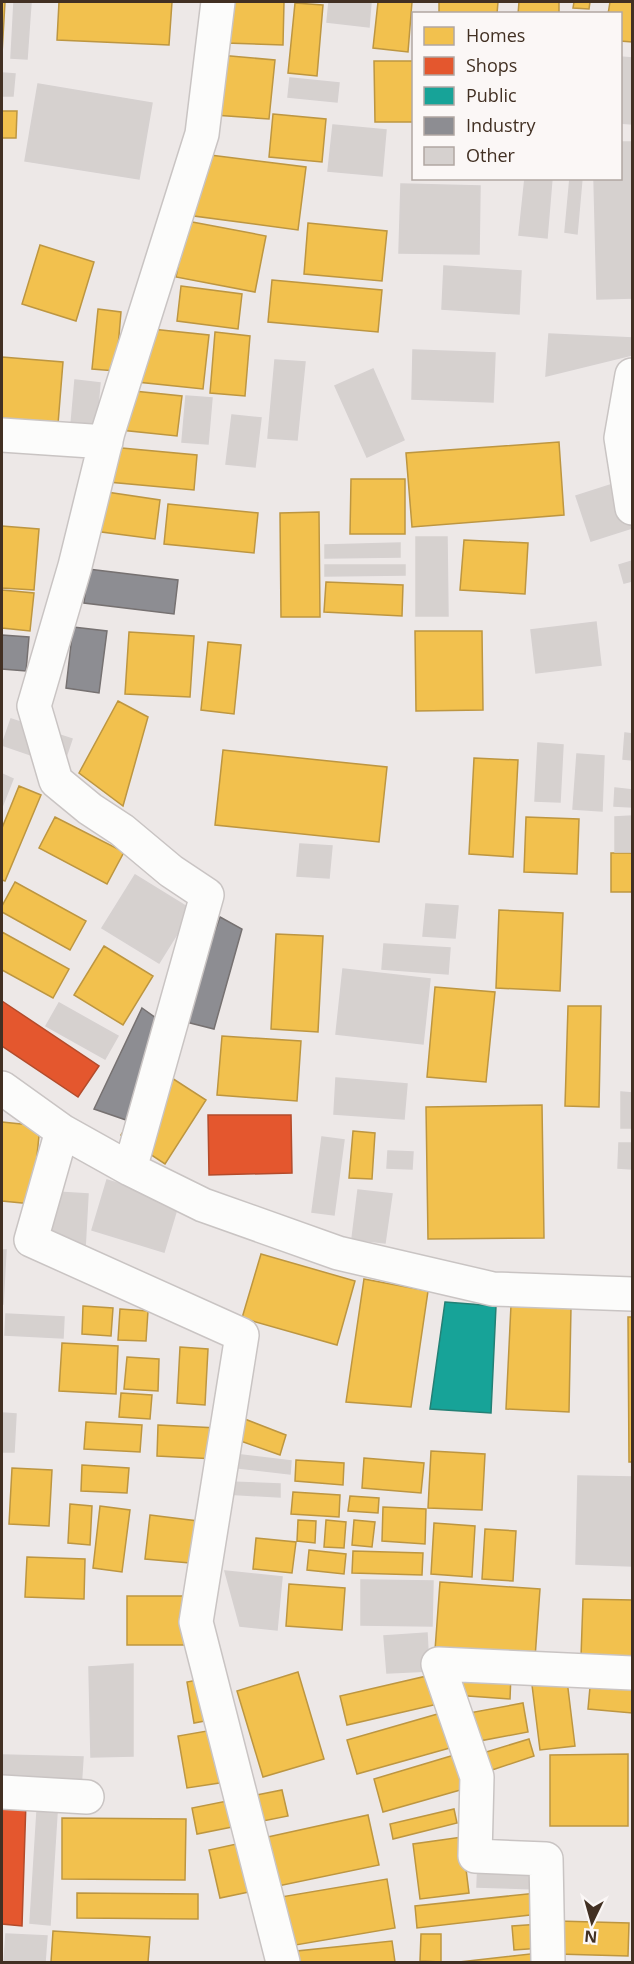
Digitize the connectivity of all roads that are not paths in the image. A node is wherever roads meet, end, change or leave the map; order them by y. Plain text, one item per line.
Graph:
1 (218, 2) edge
2 (633, 375) edge
3 (2, 435) edge
4 (106, 442) junction
5 (633, 508) edge
6 (2, 1088) edge
7 (62, 1131) junction
8 (130, 1169) junction
9 (633, 1294) edge
10 (633, 1673) edge
11 (2, 1792) edge
12 (87, 1797) dead end
13 (284, 1962) edge
14 (548, 1962) edge

1 - 4 street
2 - 5 street
3 - 4 street
4 - 8 street
6 - 7 street
7 - 8 street
7 - 13 street
8 - 9 street
10 - 14 street
11 - 12 street

